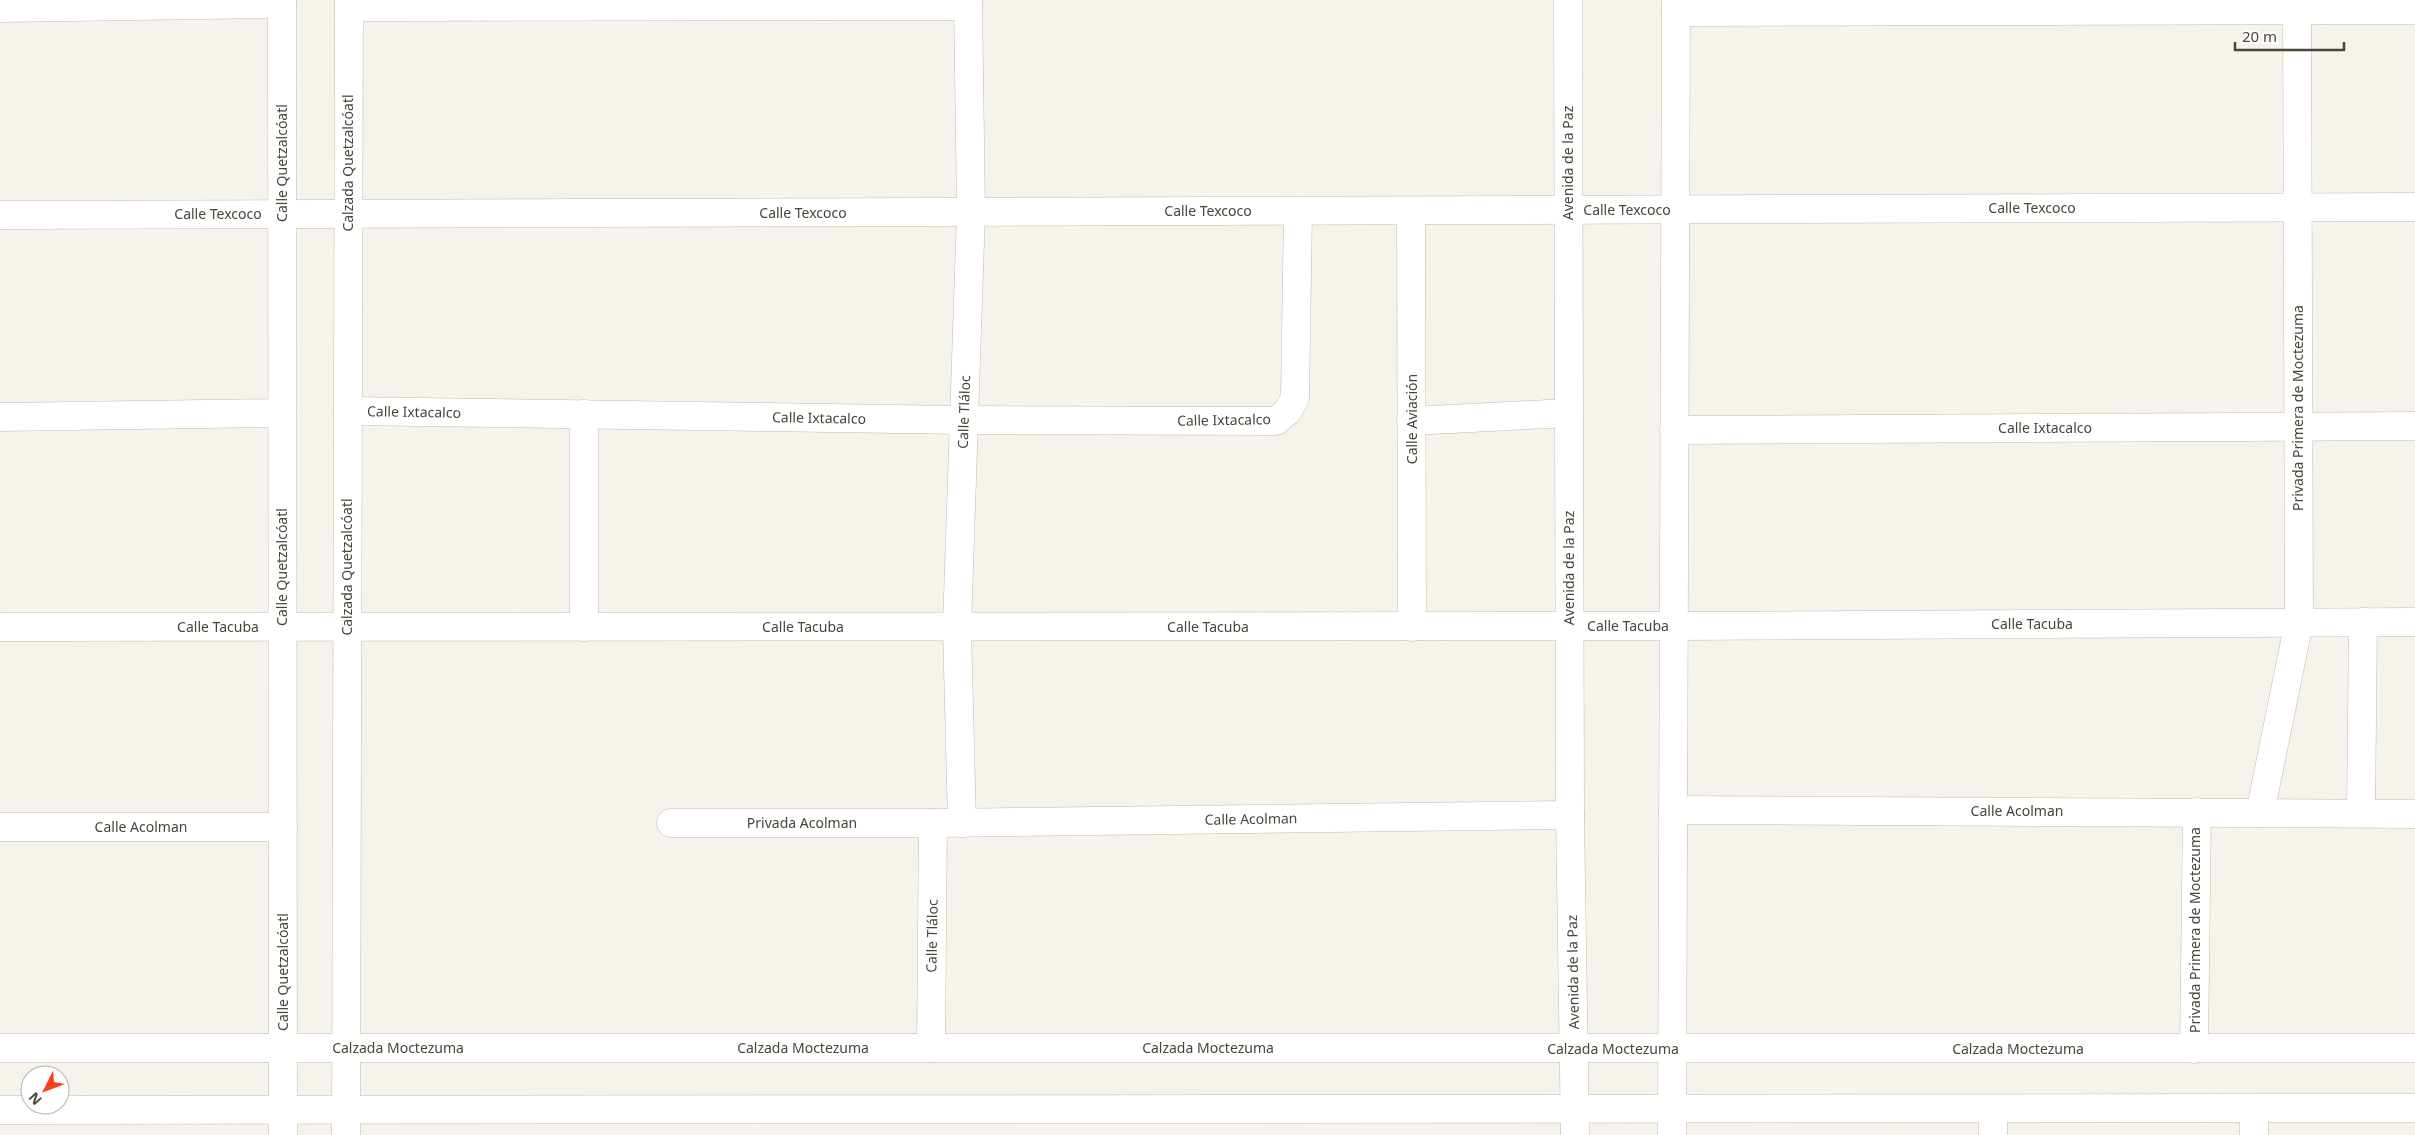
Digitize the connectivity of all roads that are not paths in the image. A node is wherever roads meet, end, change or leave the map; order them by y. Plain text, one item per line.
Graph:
1 (1568, 0) edge
2 (282, 2) edge
3 (968, 3) edge
4 (349, 4) edge
5 (2297, 5) edge
6 (1676, 6) edge
7 (0, 8) edge
8 (2415, 10) edge
9 (2415, 207) edge
10 (2297, 208) junction
11 (1568, 210) junction
12 (1675, 210) junction
13 (1298, 211) junction
14 (1411, 211) junction
15 (971, 212) junction
16 (282, 214) junction
17 (348, 214) junction
18 (0, 215) edge
19 (348, 411) junction
20 (282, 413) junction
21 (1568, 413) junction
22 (584, 414) junction
23 (0, 417) edge
24 (963, 420) junction
25 (1412, 421) junction
26 (2298, 426) junction
27 (2415, 426) edge
28 (1674, 430) junction
29 (2299, 622) junction
30 (2363, 622) junction
31 (2415, 622) edge
32 (1570, 626) junction
33 (1673, 626) junction
34 (0, 627) edge
35 (282, 627) junction
36 (347, 627) junction
37 (584, 627) junction
38 (957, 627) junction
39 (1412, 627) junction
40 (1673, 810) junction
41 (2196, 812) junction
42 (2260, 813) junction
43 (2361, 813) junction
44 (2415, 814) edge
45 (1570, 815) junction
46 (671, 823) dead end
47 (962, 823) junction
48 (933, 824) junction
49 (0, 827) edge
50 (282, 827) junction
51 (0, 1048) edge
52 (282, 1048) junction
53 (346, 1048) junction
54 (931, 1048) junction
55 (1574, 1048) junction
56 (2415, 1048) edge
57 (1672, 1049) junction
58 (2194, 1049) junction
59 (2415, 1108) edge
60 (0, 1110) edge
61 (283, 1122) edge
62 (346, 1122) edge
63 (1575, 1122) edge
64 (1672, 1122) edge
65 (1993, 1122) edge
66 (2254, 1122) edge

1 - 11 street, Avenida de la Paz
2 - 7 street
2 - 16 street, Calle Quetzalcóatl
3 - 4 street
3 - 15 street, Calle Tláloc
4 - 17 street, Calzada Quetzalcóatl
5 - 6 street
5 - 8 street
5 - 10 street, Privada Primera de Moctezuma
6 - 12 street
9 - 10 street, Calle Texcoco
10 - 12 street, Calle Texcoco
10 - 26 street, Privada Primera de Moctezuma
11 - 12 street, Calle Texcoco
11 - 14 street, Calle Texcoco
11 - 21 street, Avenida de la Paz
12 - 28 street
13 - 14 street, Calle Texcoco
13 - 15 street, Calle Texcoco
13 - 24 street, Calle Ixtacalco
14 - 25 street, Calle Aviación
15 - 17 street, Calle Texcoco
15 - 24 street, Calle Tláloc
16 - 17 street, Calle Texcoco
16 - 18 street, Calle Texcoco
16 - 20 street, Calle Quetzalcóatl
17 - 19 street, Calzada Quetzalcóatl
19 - 22 street, Calle Ixtacalco
19 - 36 street, Calzada Quetzalcóatl
20 - 23 street
20 - 35 street, Calle Quetzalcóatl
21 - 25 street
21 - 32 street, Avenida de la Paz
22 - 24 street, Calle Ixtacalco
22 - 37 street
24 - 38 street, Calle Tláloc
25 - 39 street, Calle Aviación
26 - 27 street, Calle Ixtacalco
26 - 28 street, Calle Ixtacalco
26 - 29 street, Privada Primera de Moctezuma
28 - 33 street
29 - 30 street, Calle Tacuba
29 - 33 street, Calle Tacuba
29 - 42 street, Privada Primera de Moctezuma
30 - 31 street, Calle Tacuba
30 - 43 street
32 - 33 street, Calle Tacuba
32 - 39 street, Calle Tacuba
32 - 45 street, Avenida de la Paz
33 - 40 street
34 - 35 street, Calle Tacuba
35 - 36 street, Calle Tacuba
35 - 50 street, Calle Quetzalcóatl
36 - 37 street, Calle Tacuba
36 - 53 street, Calzada Quetzalcóatl
37 - 38 street, Calle Tacuba
38 - 39 street, Calle Tacuba
38 - 47 street, Calle Tláloc
40 - 41 street, Calle Acolman
40 - 57 street
41 - 42 street, Calle Acolman
41 - 58 street, Privada Primera de Moctezuma
42 - 43 street, Calle Acolman
43 - 44 street, Calle Acolman
45 - 47 street, Calle Acolman
45 - 55 street, Avenida de la Paz
46 - 48 street, Privada Acolman
47 - 48 street, Calle Acolman
48 - 54 street, Calle Tláloc
49 - 50 street, Calle Acolman
50 - 52 street, Calle Quetzalcóatl
51 - 52 street, Calzada Moctezuma
52 - 53 street, Calzada Moctezuma
52 - 61 street, Calle Quetzalcóatl
53 - 54 street, Calzada Moctezuma
53 - 62 street, Calzada Quetzalcóatl
54 - 55 street, Calzada Moctezuma
55 - 57 street, Calzada Moctezuma
55 - 63 street, Avenida de la Paz
56 - 58 street, Calzada Moctezuma
57 - 58 street, Calzada Moctezuma
57 - 64 street
59 - 66 street
60 - 61 street
61 - 62 street
62 - 63 street
63 - 64 street
64 - 65 street
65 - 66 street

